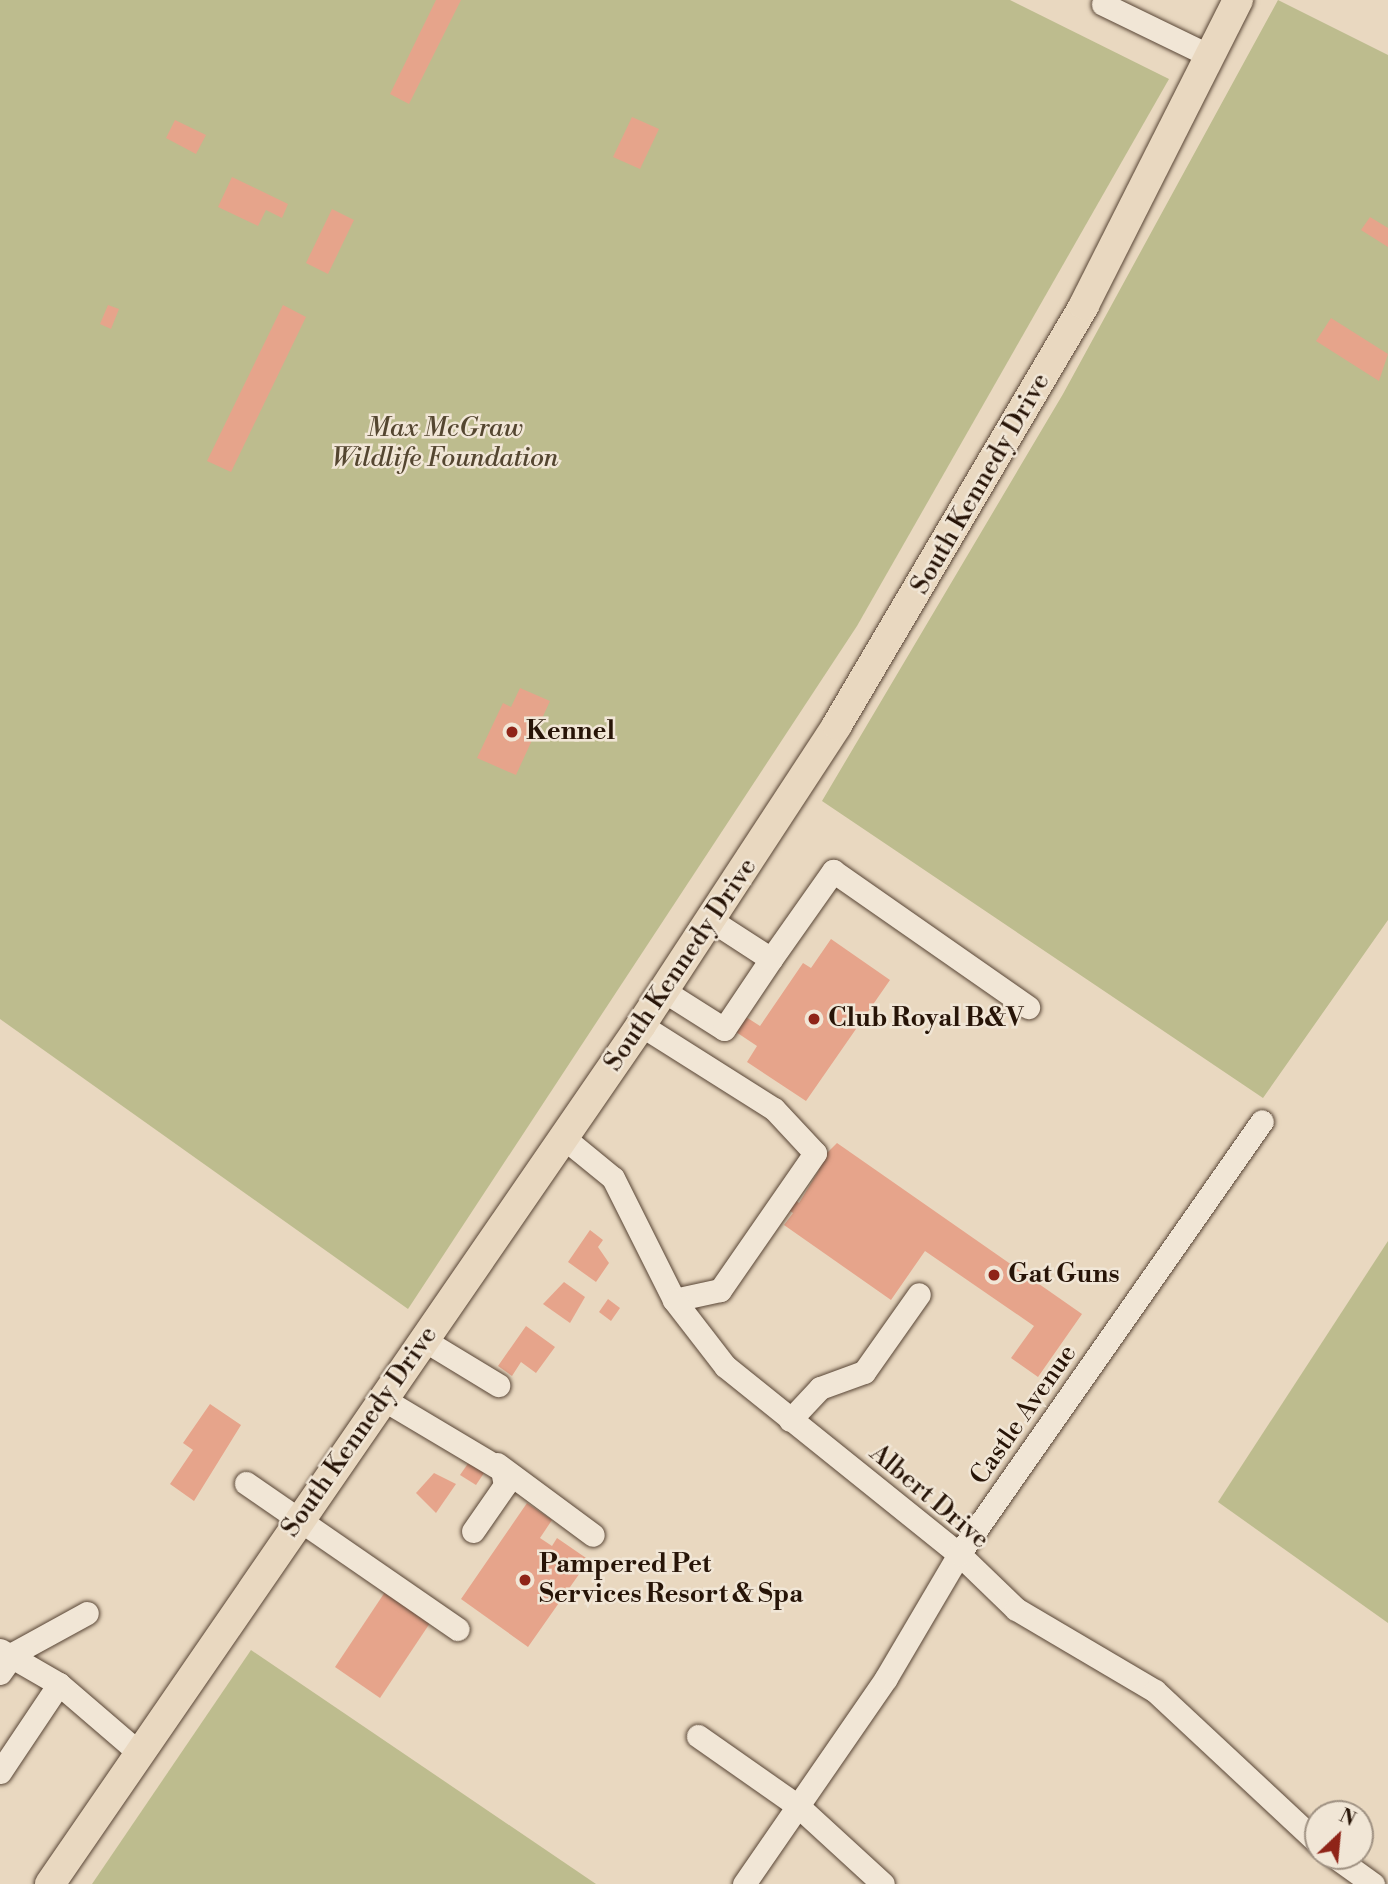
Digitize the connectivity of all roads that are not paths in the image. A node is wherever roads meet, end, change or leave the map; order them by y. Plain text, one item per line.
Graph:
1 (1238, 0) edge
2 (1103, 4) dead end
3 (1210, 56) junction
4 (711, 920) junction
5 (771, 959) junction
6 (664, 990) junction
7 (1028, 1007) dead end
8 (706, 1018) junction
9 (641, 1025) junction
10 (687, 1049) junction
11 (1262, 1121) dead end
12 (564, 1138) junction
13 (919, 1294) dead end
14 (674, 1300) junction
15 (424, 1340) junction
16 (498, 1385) dead end
17 (383, 1399) junction
18 (790, 1420) junction
19 (492, 1460) junction
20 (246, 1483) dead end
21 (299, 1521) junction
22 (473, 1531) dead end
23 (593, 1535) dead end
24 (959, 1554) junction
25 (87, 1613) dead end
26 (458, 1629) dead end
27 (7, 1652) edge
28 (0, 1673) edge
29 (59, 1684) junction
30 (698, 1736) dead end
31 (138, 1752) junction
32 (0, 1772) edge
33 (798, 1806) junction
34 (1304, 1830) edge
35 (1354, 1870) edge
36 (50, 1884) edge
37 (744, 1884) edge
38 (883, 1884) edge
39 (1373, 1884) edge

1 - 3 main road, South Kennedy Drive
2 - 3 street
3 - 4 main road, South Kennedy Drive
4 - 5 street
4 - 6 main road, South Kennedy Drive
5 - 7 street
5 - 8 street
6 - 8 street
6 - 9 main road, South Kennedy Drive
8 - 10 street
9 - 10 street
9 - 12 main road, South Kennedy Drive
10 - 14 street
11 - 24 street, Castle Avenue
12 - 14 street, Albert Drive
12 - 15 main road, South Kennedy Drive
13 - 18 street
14 - 18 street, Albert Drive
15 - 16 street
15 - 17 main road, South Kennedy Drive
17 - 19 street
17 - 21 main road, South Kennedy Drive
18 - 24 street, Albert Drive
19 - 22 street
19 - 23 street
20 - 21 street
21 - 26 street
21 - 31 main road, South Kennedy Drive
24 - 33 street, Castle Avenue
24 - 34 street, Albert Drive
25 - 27 street
27 - 28 street
27 - 29 street
29 - 31 street
29 - 32 street
30 - 33 street
31 - 36 main road, South Kennedy Drive
33 - 37 street, Castle Avenue
33 - 38 street
35 - 39 street

